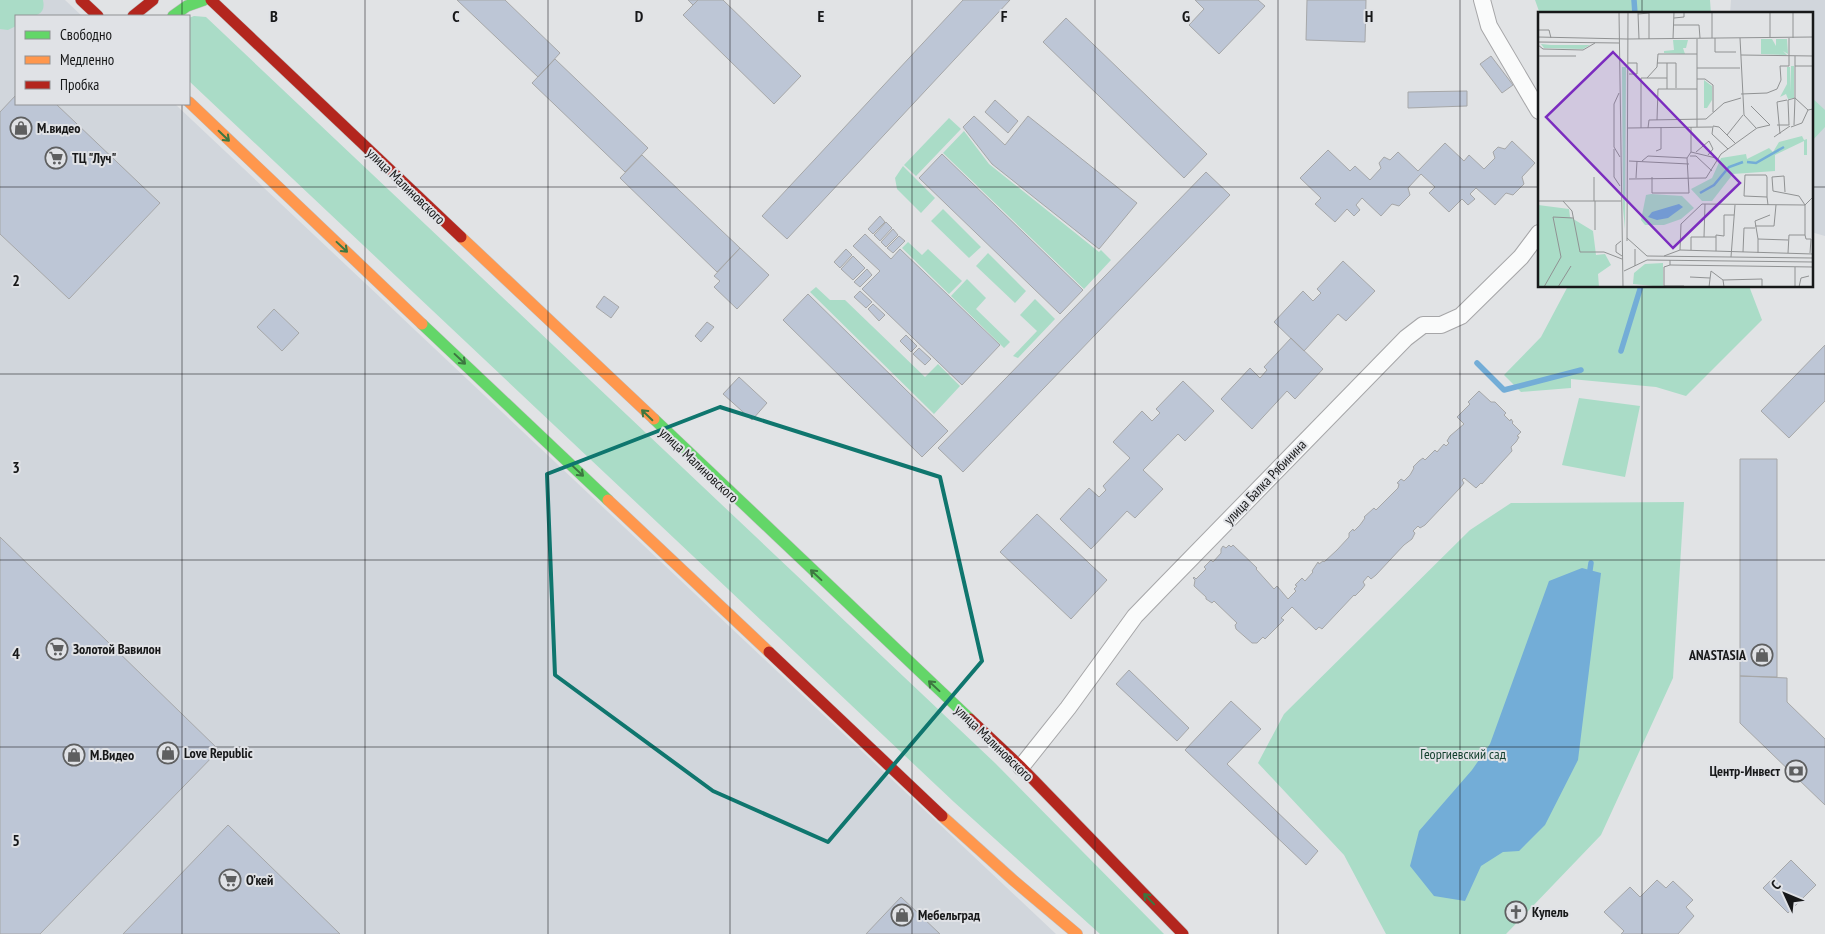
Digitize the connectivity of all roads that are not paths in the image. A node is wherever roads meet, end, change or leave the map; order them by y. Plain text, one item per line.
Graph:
1 (81, 0) edge
2 (153, 0) edge
3 (204, 0) edge
4 (210, 0) edge
5 (1482, 0) edge
6 (97, 15) edge
7 (134, 15) edge
8 (174, 15) edge
9 (190, 103) edge
10 (1538, 109) edge
11 (1538, 234) edge
12 (1021, 768) junction
13 (1076, 934) edge
14 (1184, 934) edge

1 - 6 highway
2 - 7 highway
3 - 8 highway
12 -> 4 highway, улица Малиновского
5 - 10 street
9 -> 13 highway
11 - 12 street, улица Балка Рябинина
14 -> 12 highway, улица Малиновского

